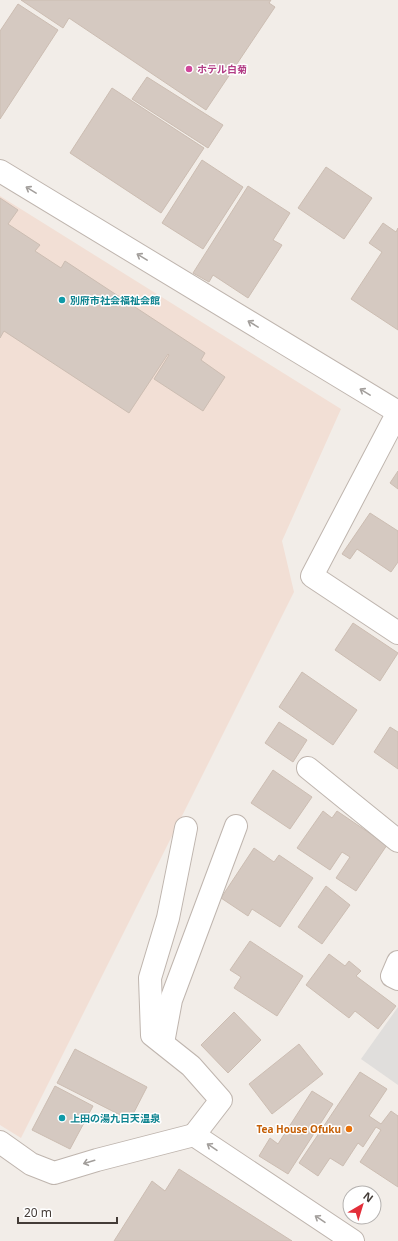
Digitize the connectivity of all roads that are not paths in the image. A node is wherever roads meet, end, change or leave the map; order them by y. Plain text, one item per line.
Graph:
1 (0, 171) edge
2 (398, 412) edge
3 (398, 633) edge
4 (308, 768) dead end
5 (236, 826) dead end
6 (186, 828) dead end
7 (398, 841) edge
8 (398, 962) edge
9 (398, 979) edge
10 (163, 1043) junction
11 (194, 1135) junction
12 (0, 1142) edge
13 (353, 1241) edge

2 -> 1 street
2 - 3 street
4 - 7 street
5 - 10 street
6 - 10 street
8 - 9 street
10 - 11 street
11 -> 12 street
13 -> 11 street

